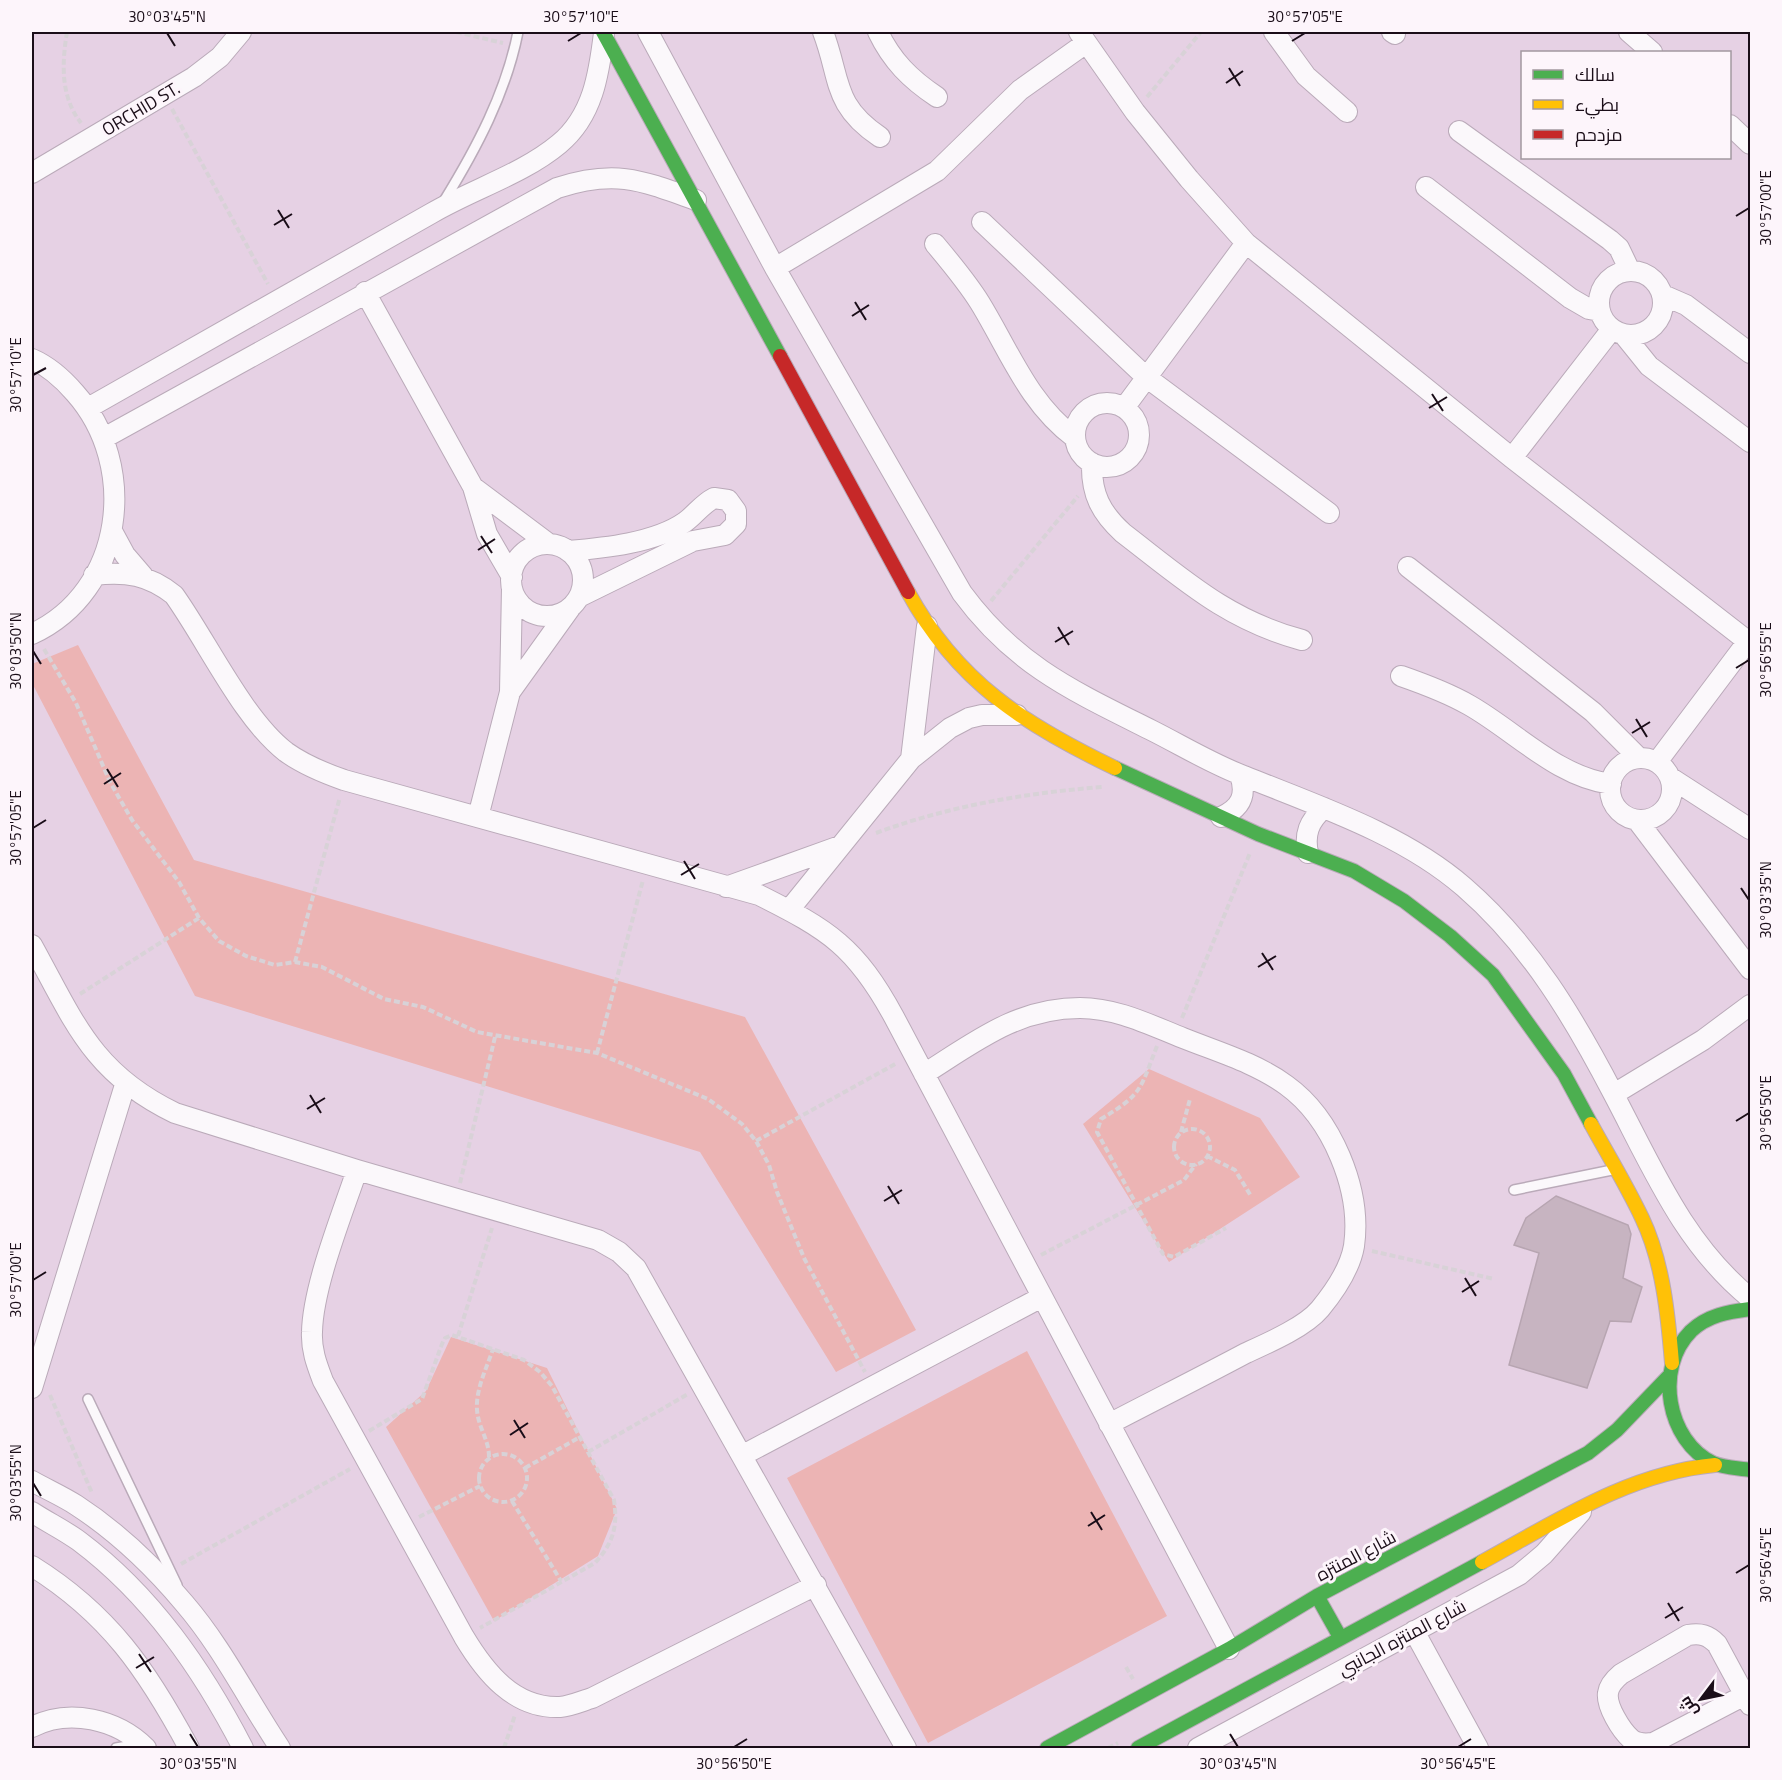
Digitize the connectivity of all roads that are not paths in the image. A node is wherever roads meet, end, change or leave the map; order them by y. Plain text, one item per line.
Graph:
1 (241, 32) edge
2 (518, 32) edge
3 (604, 32) edge
4 (648, 32) edge
5 (823, 32) edge
6 (878, 32) edge
7 (1274, 32) edge
8 (1629, 32) edge
9 (1082, 37) edge
10 (1651, 51) edge
11 (937, 97) dead end
12 (1347, 112) dead end
13 (1731, 126) edge
14 (1459, 130) dead end
15 (880, 137) dead end
16 (1750, 144) edge
17 (32, 173) edge
18 (1426, 187) dead end
19 (696, 200) junction
20 (440, 208) junction
21 (982, 222) dead end
22 (1246, 243) junction
23 (935, 244) dead end
24 (775, 268) junction
25 (1630, 270) junction
26 (365, 292) junction
27 (1663, 296) junction
28 (1600, 311) junction
29 (1618, 332) junction
30 (1750, 353) edge
31 (32, 359) edge
32 (1146, 377) junction
33 (88, 408) junction
34 (1124, 408) junction
35 (104, 438) junction
36 (1075, 438) junction
37 (1750, 442) edge
38 (1512, 458) junction
39 (1091, 472) junction
40 (473, 487) junction
41 (1329, 513) dead end
42 (685, 522) junction
43 (112, 531) junction
44 (693, 541) junction
45 (549, 544) junction
46 (568, 551) junction
47 (1408, 567) dead end
48 (94, 575) junction
49 (143, 576) junction
50 (512, 583) junction
51 (575, 602) junction
52 (927, 626) junction
53 (33, 633) edge
54 (1302, 640) dead end
55 (1749, 642) edge
56 (1401, 676) dead end
57 (510, 692) junction
58 (1017, 715) junction
59 (1638, 758) junction
60 (911, 759) junction
61 (1658, 762) junction
62 (1240, 775) junction
63 (1671, 778) junction
64 (1611, 784) junction
65 (1324, 808) junction
66 (478, 817) junction
67 (1221, 817) junction
68 (1637, 820) junction
69 (1750, 829) edge
70 (840, 846) junction
71 (1308, 853) junction
72 (726, 888) junction
73 (789, 910) junction
74 (32, 945) edge
75 (1750, 969) edge
76 (1750, 1005) edge
77 (924, 1074) junction
78 (125, 1085) junction
79 (1614, 1094) junction
80 (1617, 1169) junction
81 (357, 1170) junction
82 (1514, 1190) dead end
83 (1042, 1297) junction
84 (1750, 1298) edge
85 (1750, 1309) edge
86 (1672, 1363) junction
87 (1668, 1377) junction
88 (32, 1388) edge
89 (88, 1399) dead end
90 (1109, 1424) junction
91 (743, 1455) junction
92 (1715, 1465) junction
93 (1742, 1470) edge
94 (32, 1481) edge
95 (1750, 1483) edge
96 (1587, 1504) junction
97 (32, 1511) edge
98 (32, 1566) edge
99 (816, 1585) junction
100 (1317, 1596) junction
101 (185, 1604) junction
102 (1413, 1631) junction
103 (1340, 1637) junction
104 (1229, 1649) junction
105 (1748, 1700) edge
106 (250, 1702) junction
107 (226, 1716) junction
108 (32, 1727) edge
109 (143, 1746) edge
110 (116, 1749) edge
111 (189, 1749) edge
112 (243, 1749) edge
113 (280, 1749) edge
114 (906, 1749) edge
115 (1047, 1749) edge
116 (1138, 1749) edge
117 (1198, 1749) edge
118 (1478, 1749) edge

1 - 17 street, ORCHID ST.
2 - 20 lane
3 - 19 street
3 - 20 street
4 - 24 street
5 - 15 street
6 - 11 street
7 - 12 street
8 - 10 street
9 - 22 street
9 - 24 street
13 - 16 street
14 - 25 street
18 - 28 street
19 - 26 street
19 - 52 street
20 - 33 street
21 - 32 street
22 - 32 street
22 - 38 street
23 - 36 street
24 - 62 street
25 - 27 street
25 - 28 street
26 - 35 street
26 - 40 street
27 - 29 street
27 - 30 street
28 - 29 street
29 - 37 street
29 - 38 street
31 - 33 street
32 - 34 street
32 - 41 street
33 - 35 street
34 - 36 street
34 - 39 street
35 - 43 street
36 - 39 street
38 - 55 street
39 - 54 street
40 - 45 street
40 - 50 street
42 - 44 street
42 - 44 street
42 - 46 street
43 - 48 street
43 - 49 street
44 - 51 street
45 - 46 street
45 - 50 street
46 - 51 street
47 - 59 street
48 - 49 street
48 - 53 street
49 - 66 street
50 - 51 street
50 - 57 street
51 - 57 street
52 - 58 street
52 - 60 street
55 - 61 street
56 - 64 street
57 - 66 street
58 - 60 street
58 - 67 street
59 - 61 street
59 - 64 street
60 - 70 street
61 - 63 street
62 - 65 street
62 - 67 street
63 - 68 street
63 - 69 street
64 - 68 street
65 - 71 street
65 - 79 street
66 - 72 street
67 - 71 street
68 - 75 street
70 - 72 street
70 - 73 street
71 - 80 street
72 - 73 street
73 - 77 street
74 - 78 street
76 - 79 street
77 - 83 street
77 - 90 street
78 - 81 street
78 - 88 street
79 - 84 street
80 - 82 lane
80 - 86 street
81 - 91 street
81 - 99 street
83 - 90 street
83 - 91 street
85 - 86 street
86 - 87 street
87 - 92 street
87 - 100 street, شارع المنتزه
89 - 101 lane
90 - 104 street
91 - 99 street
92 - 93 street
92 - 96 street
93 - 95 street
94 - 97 street
94 - 101 street
96 - 102 street, شارع المنتزه الجانبي
96 - 103 street
97 - 107 street
98 - 111 street
99 - 114 street
100 - 103 street
100 - 104 street, شارع المنتزه
101 - 106 street
102 - 117 street, شارع المنتزه الجانبي
102 - 118 street
103 - 116 street
104 - 115 street, شارع المنتزه
105 - 105 street
106 - 107 street
106 - 113 street
107 - 112 street
108 - 109 street
109 - 110 lane

